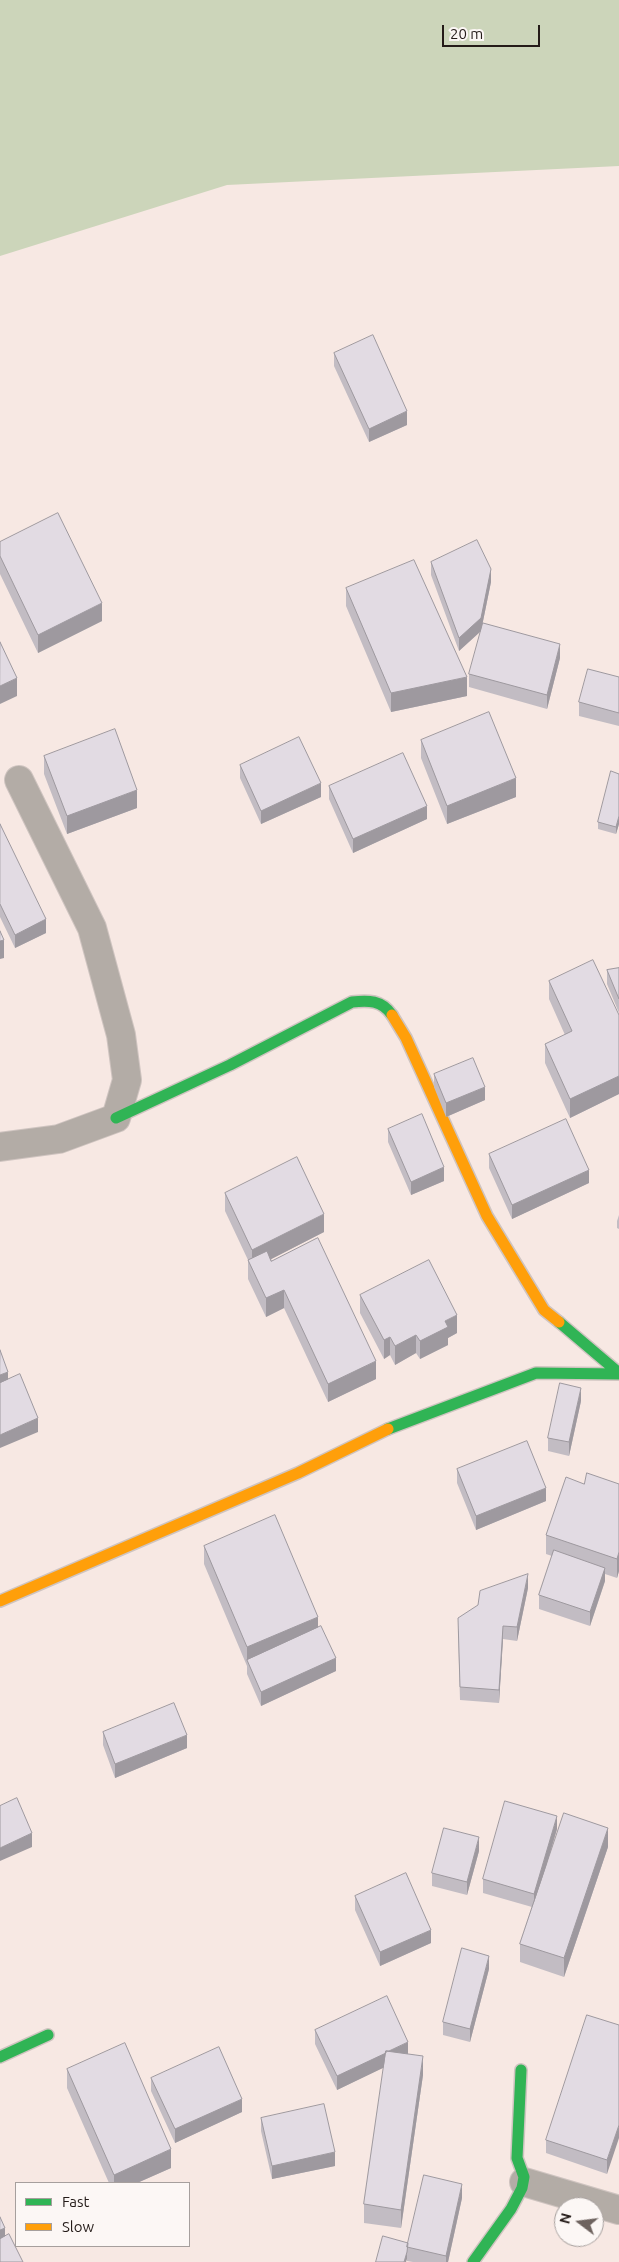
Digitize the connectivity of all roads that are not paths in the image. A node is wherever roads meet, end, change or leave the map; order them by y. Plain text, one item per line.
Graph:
1 (19, 780) dead end
2 (116, 1118) junction
3 (0, 1147) edge
4 (619, 1373) edge
5 (0, 1601) edge
6 (48, 2035) dead end
7 (0, 2057) edge
8 (521, 2070) dead end
9 (524, 2182) junction
10 (619, 2210) edge
11 (473, 2262) edge

1 - 2 street
2 - 3 street
2 - 4 street
4 - 5 street
6 - 7 street
8 - 9 street
9 - 10 street
9 - 11 street

